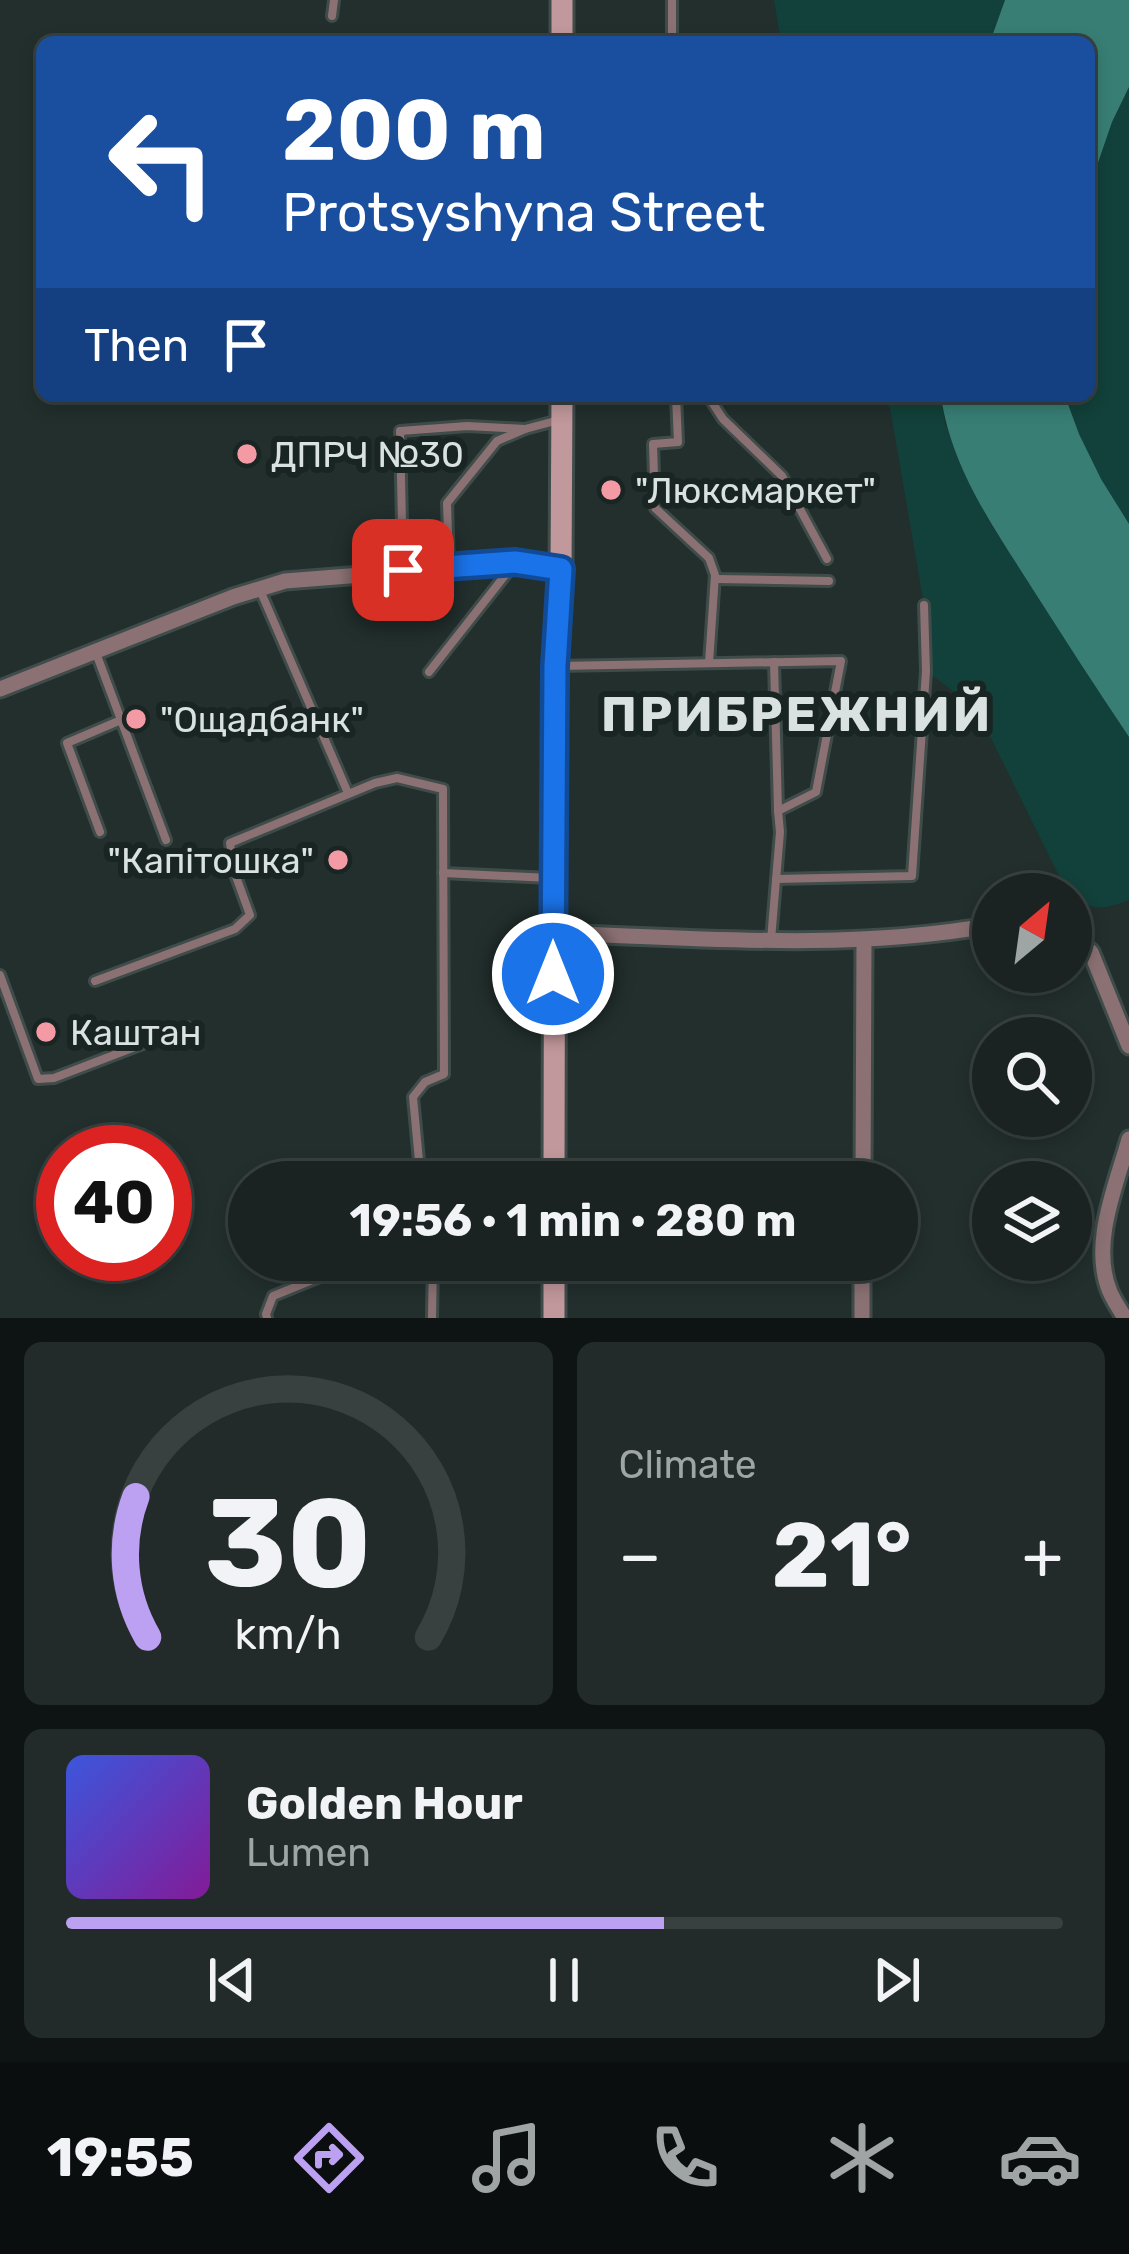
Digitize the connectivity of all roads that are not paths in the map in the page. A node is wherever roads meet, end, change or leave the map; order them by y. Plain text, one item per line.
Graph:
1 (334, 0) edge
2 (562, 0) edge
3 (672, 0) edge
4 (332, 16) dead end
5 (562, 36) edge
6 (672, 36) edge
7 (676, 402) edge
8 (712, 402) edge
9 (562, 408) edge
10 (525, 428) junction
11 (827, 559) dead end
12 (515, 562) junction
13 (449, 566) junction
14 (561, 569) junction
15 (403, 570) junction
16 (715, 579) junction
17 (829, 581) dead end
18 (259, 589) junction
19 (924, 604) dead end
20 (95, 652) junction
21 (774, 662) junction
22 (709, 663) junction
23 (555, 666) junction
24 (429, 672) dead end
25 (0, 688) edge
26 (121, 720) junction
27 (348, 793) junction
28 (778, 811) junction
29 (100, 832) dead end
30 (166, 840) dead end
31 (443, 872) junction
32 (553, 878) junction
33 (776, 879) junction
34 (972, 929) edge
35 (553, 933) junction
36 (771, 940) junction
37 (864, 940) junction
38 (1092, 954) edge
39 (0, 975) edge
40 (95, 981) dead end
41 (187, 1027) dead end
42 (1129, 1046) edge
43 (1129, 1139) edge
44 (419, 1161) edge
45 (554, 1161) edge
46 (863, 1161) edge
47 (310, 1281) edge
48 (433, 1281) edge
49 (554, 1281) edge
50 (862, 1281) edge
51 (267, 1318) edge
52 (432, 1318) edge
53 (554, 1318) edge
54 (862, 1318) edge
55 (1124, 1318) edge

1 - 4 lane
2 - 5 street
3 - 6 lane
7 - 16 lane
8 - 11 lane
9 - 10 lane
9 - 14 street
10 - 13 lane
10 - 15 lane
12 - 13 street
12 - 14 street
12 - 24 lane
13 - 15 street
14 - 23 street
15 - 18 street
16 - 17 lane
16 - 22 lane
18 - 20 street
18 - 27 lane
19 - 33 lane
20 - 25 street
20 - 26 lane
21 - 22 lane
21 - 28 lane
21 - 28 lane
22 - 23 lane
23 - 32 street
26 - 29 lane
26 - 30 lane
27 - 31 lane
27 - 40 lane
28 - 33 lane
31 - 32 lane
31 - 44 lane
32 - 35 street
33 - 36 lane
34 - 37 street
35 - 36 street
35 - 45 street
36 - 37 street
37 - 46 street
38 - 42 street
39 - 41 lane
43 - 55 street
47 - 51 lane
48 - 52 lane
49 - 53 street
50 - 54 street

